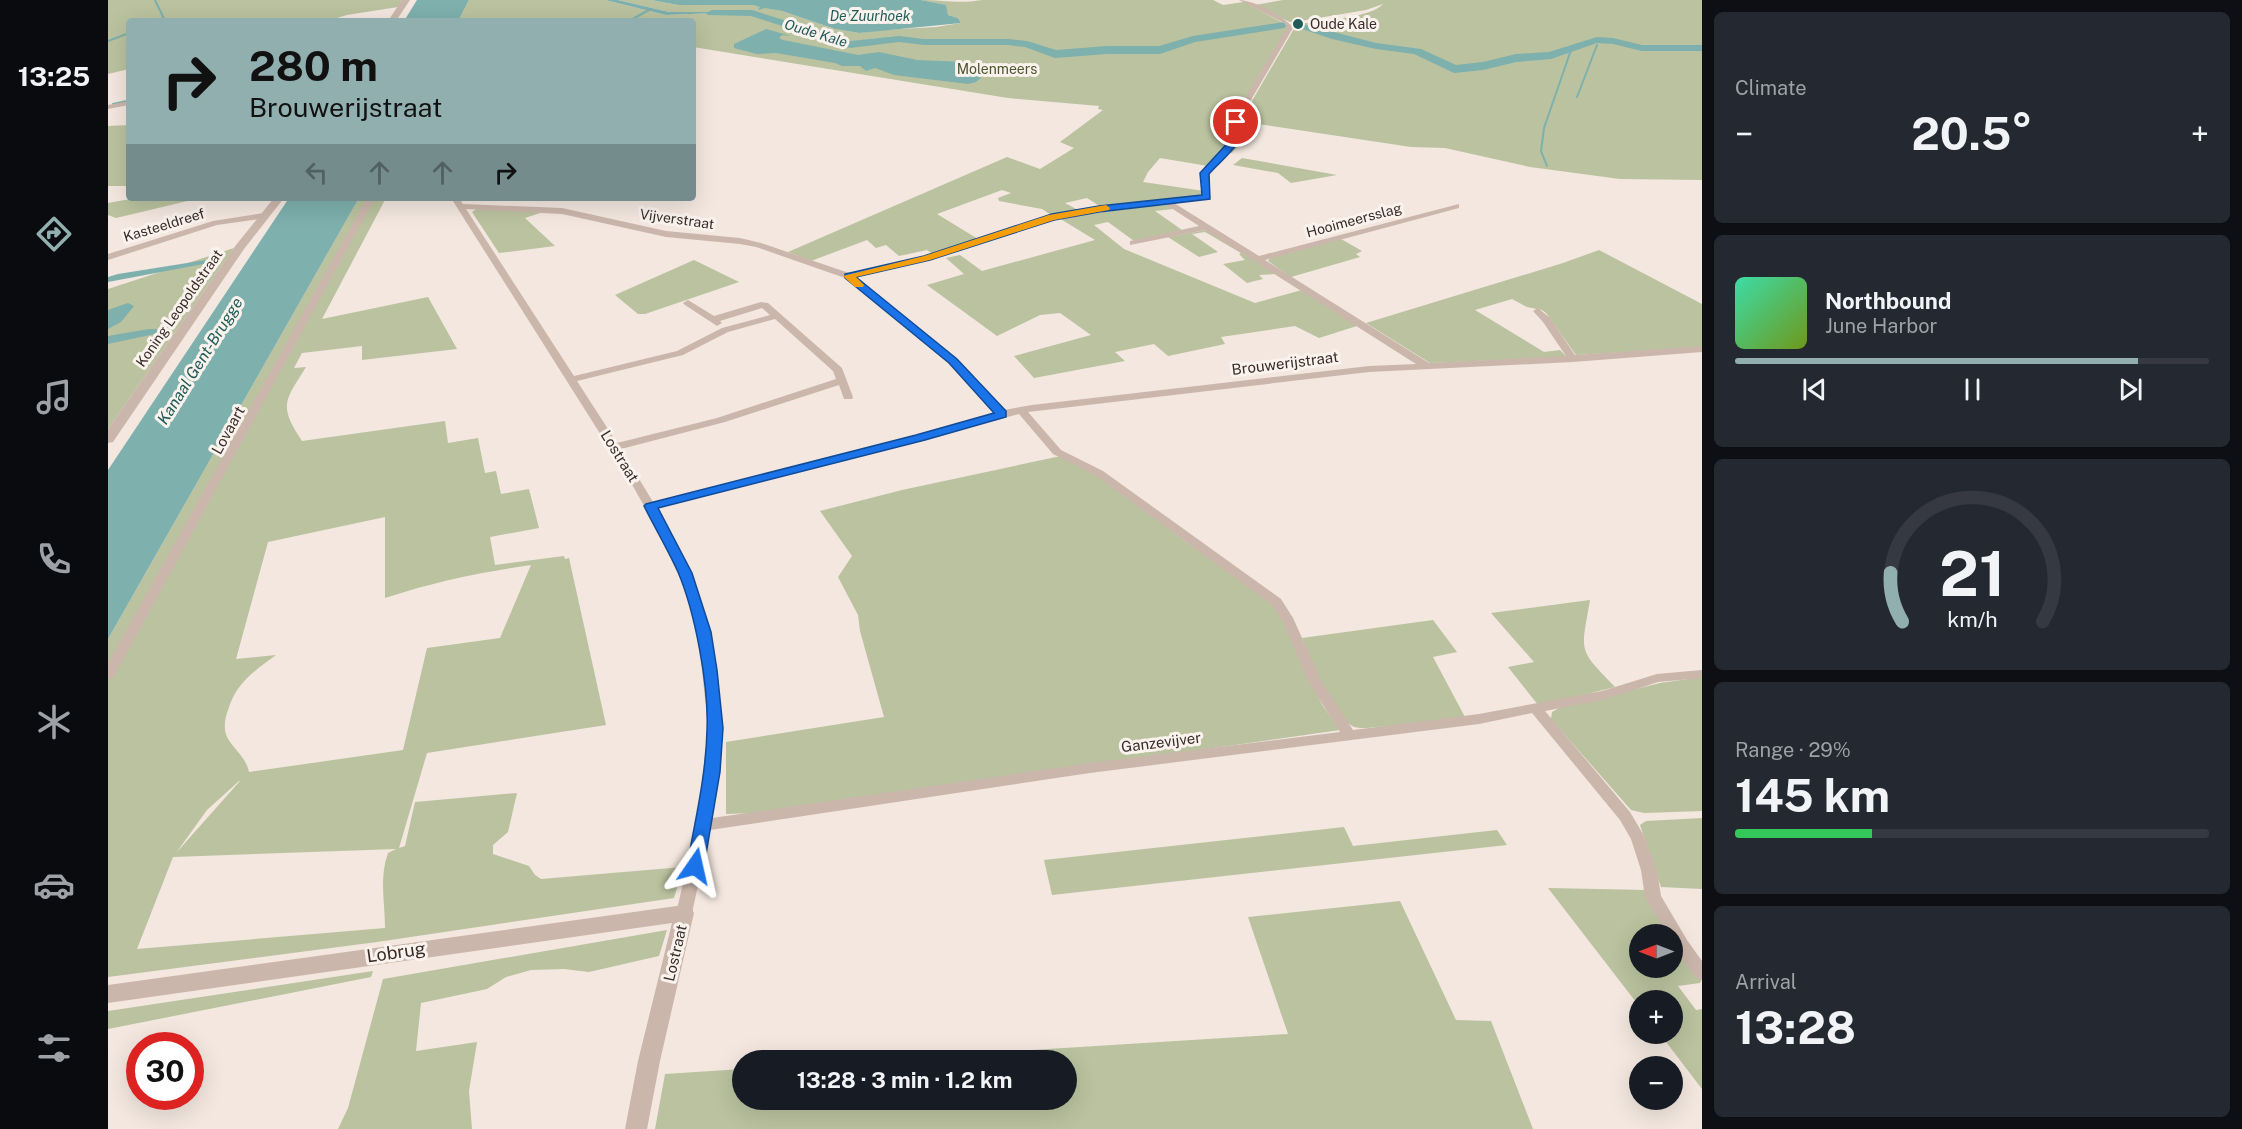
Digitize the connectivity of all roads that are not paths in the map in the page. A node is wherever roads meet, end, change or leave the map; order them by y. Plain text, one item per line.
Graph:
1 (406, 0) edge
2 (1242, 0) edge
3 (394, 18) edge
4 (126, 104) edge
5 (108, 107) edge
6 (276, 201) edge
7 (369, 201) edge
8 (458, 201) edge
9 (1167, 202) junction
10 (463, 206) junction
11 (1456, 206) dead end
12 (264, 216) junction
13 (227, 221) junction
14 (255, 226) junction
15 (1204, 227) junction
16 (1133, 243) dead end
17 (108, 257) edge
18 (1259, 260) junction
19 (848, 276) junction
20 (688, 303) dead end
21 (1538, 311) dead end
22 (777, 316) junction
23 (712, 320) junction
24 (725, 330) junction
25 (1702, 349) edge
26 (1573, 358) junction
27 (1425, 365) junction
28 (572, 379) junction
29 (842, 381) junction
30 (848, 398) dead end
31 (1021, 410) junction
32 (1002, 414) junction
33 (108, 439) edge
34 (614, 447) junction
35 (651, 506) junction
36 (1702, 674) edge
37 (108, 675) edge
38 (1536, 709) junction
39 (1349, 734) junction
40 (704, 825) junction
41 (684, 913) junction
42 (1702, 974) edge
43 (108, 994) edge
44 (636, 1129) edge

1 - 3 street
2 - 9 street
4 - 5 street
6 - 12 street, Koning Leopoldstraat
7 - 37 street, Lovaart
8 - 10 street, Lostraat
9 - 15 street
9 - 19 street
10 - 19 street, Vijverstraat
10 - 28 street, Lostraat
11 - 18 street, Hooimeersslag
12 - 13 street, Kasteeldreef
12 - 14 street, Koning Leopoldstraat
13 - 14 street, Kasteeldreef
13 - 17 street, Kasteeldreef
14 - 33 street, Koning Leopoldstraat
15 - 16 street
15 - 18 street
18 - 27 street
19 - 32 street
20 - 23 street
21 - 26 street
22 - 23 street
22 - 24 street
22 - 29 street
23 - 24 street
24 - 28 street
25 - 26 street, Brouwerijstraat
26 - 27 street, Brouwerijstraat
27 - 31 street, Brouwerijstraat
28 - 34 street, Lostraat
29 - 30 street
29 - 34 street
31 - 32 street, Brouwerijstraat
31 - 39 street
32 - 35 street, Brouwerijstraat
34 - 35 street, Lostraat
35 - 40 street, Lostraat
36 - 38 street, Ganzevijver
38 - 39 street, Ganzevijver
38 - 42 street
39 - 40 street, Ganzevijver
40 - 41 street, Lostraat
41 - 43 street, Lobrug
41 - 44 street, Lostraat

